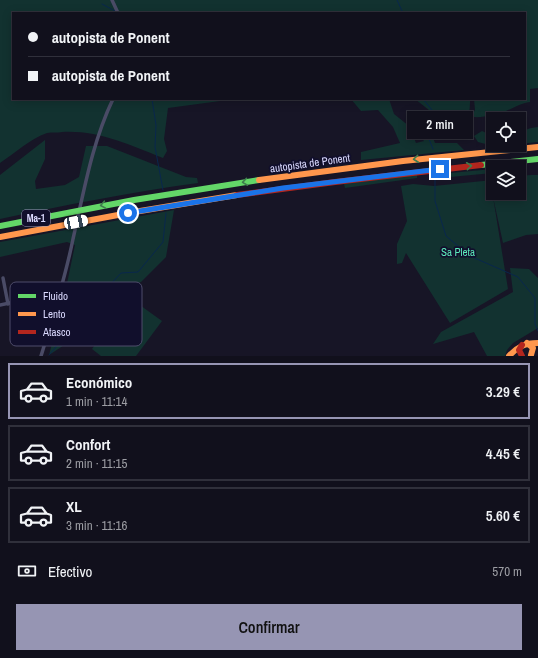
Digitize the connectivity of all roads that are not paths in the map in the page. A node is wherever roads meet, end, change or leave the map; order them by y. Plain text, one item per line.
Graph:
1 (112, 0) edge
2 (117, 12) edge
3 (113, 100) edge
4 (538, 147) edge
5 (538, 159) edge
6 (83, 206) junction
7 (0, 226) edge
8 (0, 238) edge
9 (3, 278) dead end
10 (64, 282) edge
11 (8, 304) joint
12 (0, 306) edge
13 (538, 342) edge
14 (524, 344) junction
15 (44, 346) edge
16 (538, 352) edge
17 (41, 356) edge
18 (509, 356) edge
19 (522, 356) edge
20 (530, 356) edge

1 - 2 street
3 - 6 street
4 -> 6 main road, autopista de Ponent / Ma-1
8 -> 5 main road, autopista de Ponent / Ma-1
6 - 7 main road, Ma-1
6 - 10 street
9 - 11 street
11 - 12 street
13 - 14 main road
14 - 18 main road
14 - 19 main road
14 - 20 main road
15 - 17 street
16 - 20 main road

